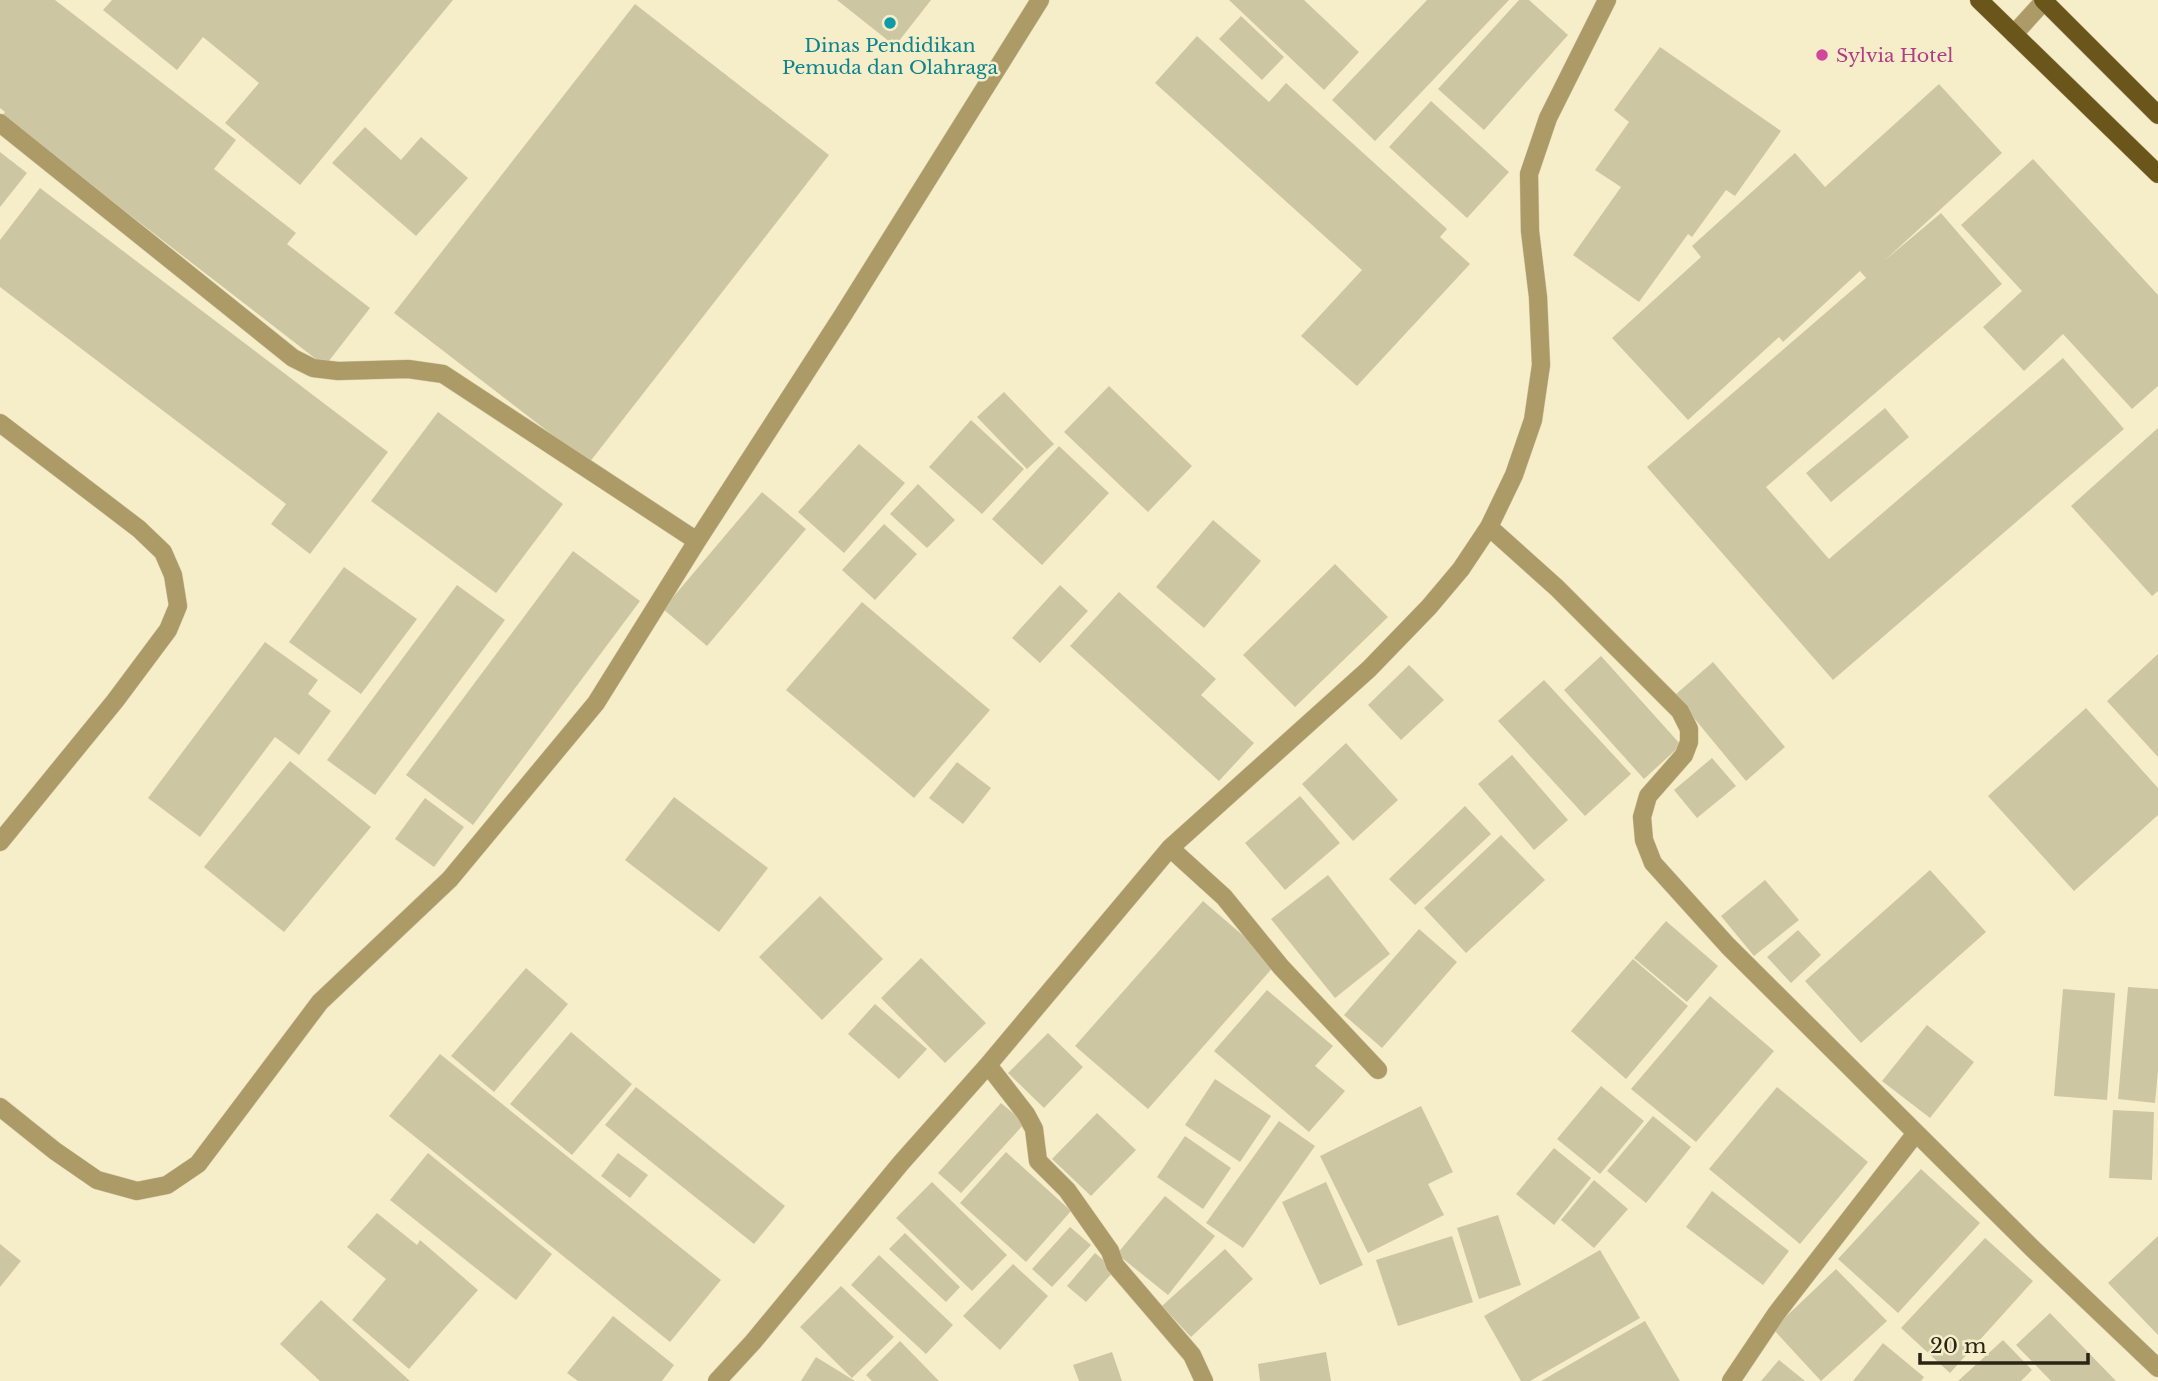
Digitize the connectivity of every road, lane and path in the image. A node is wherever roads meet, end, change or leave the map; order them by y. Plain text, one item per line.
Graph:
1 (1040, 0) edge
2 (1607, 0) edge
3 (1979, 0) edge
4 (2044, 0) edge
5 (2014, 34) junction
6 (2158, 115) edge
7 (0, 123) edge
8 (2158, 174) edge
9 (0, 424) edge
10 (1489, 527) junction
11 (697, 541) junction
12 (0, 842) edge
13 (1170, 848) junction
14 (988, 1065) junction
15 (1378, 1070) dead end
16 (0, 1107) edge
17 (1916, 1133) junction
18 (2158, 1368) edge
19 (717, 1381) edge
20 (1204, 1381) edge
21 (1731, 1381) edge

1 - 11 street
2 - 10 street
3 - 5 main road
4 - 5 street
4 - 6 main road
5 - 8 main road
7 - 11 street
9 - 12 street
10 - 13 street
10 - 17 street
11 - 16 street
13 - 14 street
13 - 15 street
14 - 19 street
14 - 20 street
17 - 18 street
17 - 21 street

